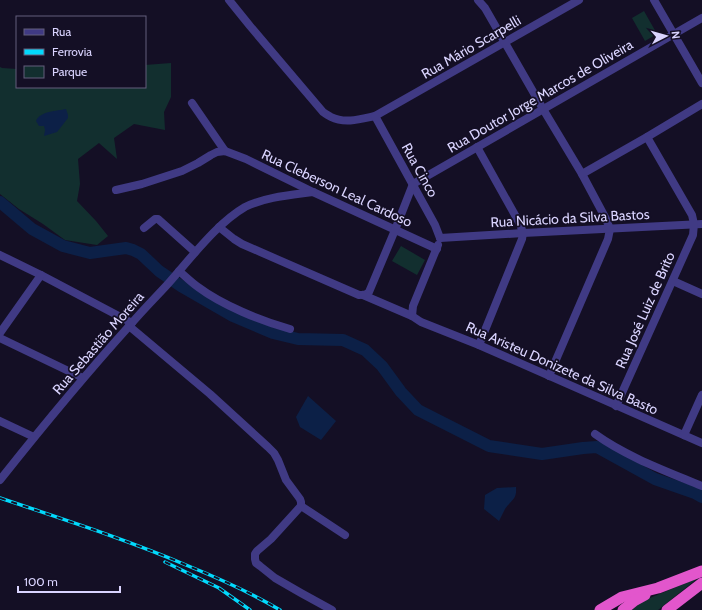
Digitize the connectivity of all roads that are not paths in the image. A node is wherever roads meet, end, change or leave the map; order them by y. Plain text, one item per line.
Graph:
1 (229, 0) edge
2 (478, 0) edge
3 (579, 0) edge
4 (654, 0) edge
5 (702, 18) edge
6 (674, 34) junction
7 (504, 42) junction
8 (702, 83) edge
9 (192, 103) dead end
10 (702, 104) edge
11 (543, 109) junction
12 (375, 116) junction
13 (647, 137) junction
14 (477, 147) junction
15 (225, 151) junction
16 (582, 174) junction
17 (413, 184) junction
18 (116, 190) dead end
19 (313, 192) junction
20 (698, 224) edge
21 (219, 227) junction
22 (144, 228) dead end
23 (610, 229) junction
24 (395, 230) junction
25 (523, 233) junction
26 (440, 238) junction
27 (437, 249) junction
28 (195, 252) junction
29 (0, 255) edge
30 (176, 274) junction
31 (41, 275) junction
32 (673, 280) junction
33 (366, 294) junction
34 (702, 294) edge
35 (412, 316) junction
36 (130, 324) junction
37 (290, 329) dead end
38 (0, 333) edge
39 (0, 338) edge
40 (479, 345) junction
41 (549, 376) junction
42 (83, 378) junction
43 (702, 395) edge
44 (616, 406) junction
45 (0, 421) edge
46 (595, 434) dead end
47 (684, 435) junction
48 (34, 437) junction
49 (702, 443) edge
50 (0, 480) edge
51 (702, 486) edge
52 (301, 506) junction
53 (344, 535) dead end
54 (702, 571) edge
55 (702, 583) edge
56 (658, 588) junction
57 (332, 610) edge
58 (600, 610) edge
59 (623, 610) edge
60 (667, 610) edge

1 - 12 street, Rua Mário Scarpelli
2 - 7 street
3 - 7 street, Rua Mário Scarpelli
4 - 6 street
5 - 6 street, Rua Doutor Jorge Marcos de Oliveira
6 - 8 street
6 - 11 street, Rua Doutor Jorge Marcos de Oliveira
7 - 11 street
7 - 12 street, Rua Mário Scarpelli
9 - 15 street
10 - 13 street
11 - 14 street, Rua Doutor Jorge Marcos de Oliveira
11 - 16 street
12 - 17 street, Rua Cinco
13 - 16 street
13 - 20 street
14 - 17 street, Rua Doutor Jorge Marcos de Oliveira
14 - 25 street
15 - 18 street
15 - 19 street, Rua Cleberson Leal Cardoso
16 - 23 street
17 - 24 street
17 - 26 street, Rua Cinco
19 - 21 street, Rua Sebastião Moreira
19 - 24 street, Rua Cleberson Leal Cardoso
20 - 23 street, Rua Nicácio da Silva Bastos
20 - 32 street, Rua José Luiz de Brito
21 - 28 street, Rua Sebastião Moreira
21 - 33 street, Rua Aristeu Donizete da Silva Basto
22 - 28 street
23 - 25 street, Rua Nicácio da Silva Bastos
23 - 41 street
24 - 27 street, Rua Cleberson Leal Cardoso
24 - 33 street
25 - 26 street, Rua Nicácio da Silva Bastos
25 - 40 street
26 - 27 street
27 - 35 street
28 - 30 street, Rua Sebastião Moreira
29 - 31 street
30 - 36 street, Rua Sebastião Moreira
30 - 37 street
31 - 36 street
31 - 38 street
32 - 34 street
32 - 44 street, Rua José Luiz de Brito
33 - 35 street, Rua Aristeu Donizete da Silva Basto
35 - 40 street, Rua Aristeu Donizete da Silva Basto
36 - 42 street, Rua Sebastião Moreira
36 - 52 street
39 - 42 street
40 - 41 street, Rua Aristeu Donizete da Silva Basto
41 - 44 street, Rua Aristeu Donizete da Silva Basto
42 - 48 street, Rua Sebastião Moreira
43 - 47 street
44 - 47 street, Rua Aristeu Donizete da Silva Basto
45 - 48 street
46 - 51 street
47 - 49 street, Rua Aristeu Donizete da Silva Basto
48 - 50 street, Rua Sebastião Moreira
52 - 53 street
52 - 57 street
54 - 56 highway
55 - 60 highway
56 - 58 highway
56 - 59 highway

